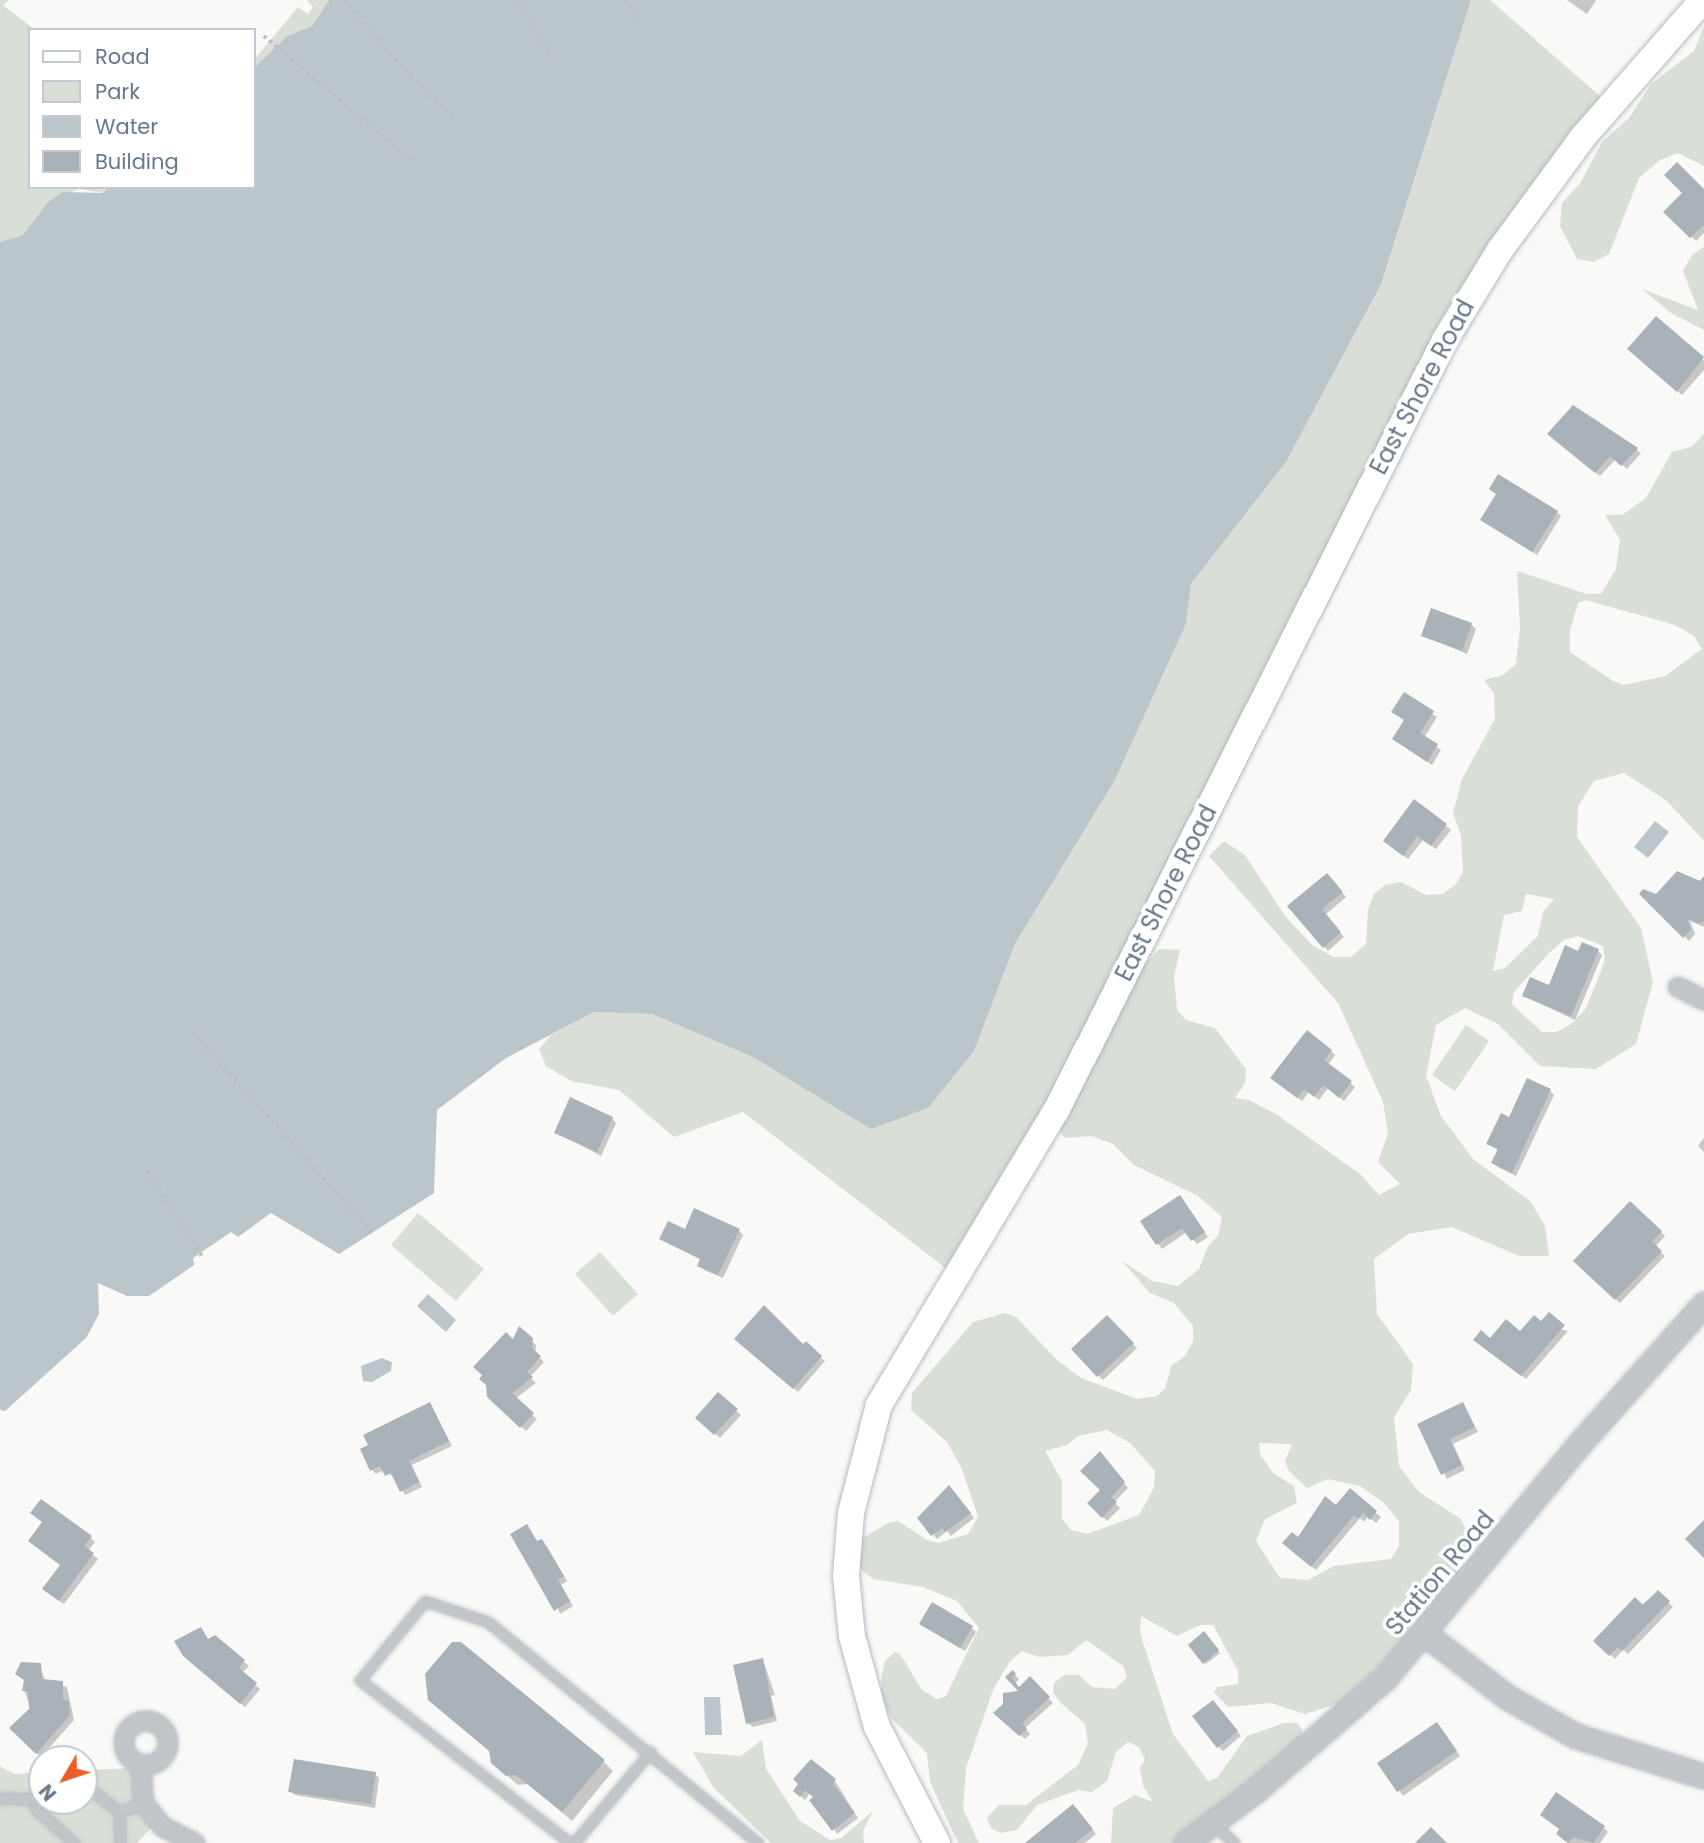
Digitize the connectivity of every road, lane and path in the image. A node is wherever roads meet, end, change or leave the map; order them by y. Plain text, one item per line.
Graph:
1 (345, 0) edge
2 (519, 0) edge
3 (625, 0) edge
4 (1703, 0) edge
5 (642, 23) dead end
6 (264, 36) dead end
7 (551, 56) dead end
8 (456, 118) dead end
9 (412, 160) dead end
10 (1678, 987) dead end
11 (1704, 1000) edge
12 (192, 1032) dead end
13 (147, 1171) dead end
14 (374, 1234) dead end
15 (201, 1256) dead end
16 (1704, 1304) edge
17 (1425, 1634) junction
18 (650, 1752) junction
19 (141, 1765) dead end
20 (1704, 1776) edge
21 (98, 1795) edge
22 (0, 1798) edge
23 (28, 1799) edge
24 (144, 1803) junction
25 (119, 1812) junction
26 (43, 1815) edge
27 (1212, 1823) junction
28 (74, 1843) edge
29 (120, 1843) edge
30 (195, 1843) edge
31 (572, 1843) edge
32 (758, 1843) edge
33 (937, 1843) edge
34 (1186, 1843) edge
35 (1234, 1843) edge

1 - 8 path
2 - 7 path
3 - 5 path
4 - 33 main road, East Shore Road
6 - 9 path
10 - 11 street
12 - 14 path
13 - 15 path
16 - 17 street, Station Road
17 - 20 street
17 - 27 street, Station Road
18 - 31 lane
18 - 31 lane
18 - 32 lane
19 - 24 street
21 - 25 lane
22 - 23 lane
24 - 25 lane
24 - 30 street
25 - 29 lane
26 - 28 lane
27 - 34 street, Station Road
27 - 35 lane

